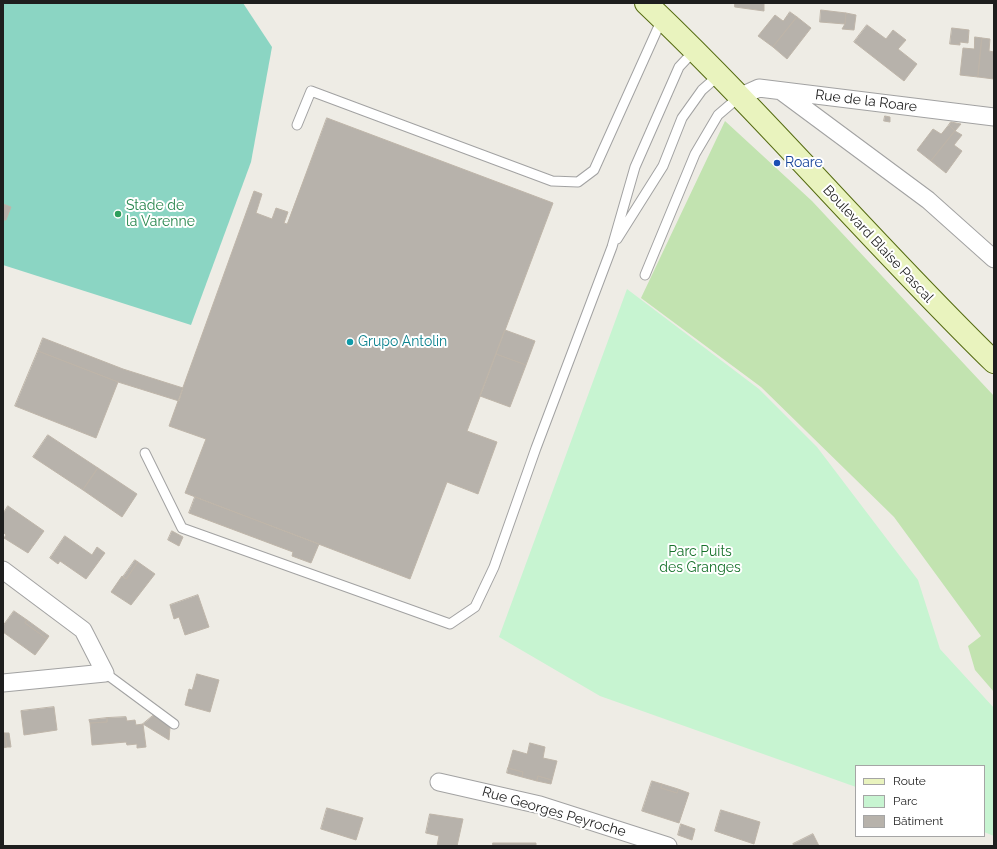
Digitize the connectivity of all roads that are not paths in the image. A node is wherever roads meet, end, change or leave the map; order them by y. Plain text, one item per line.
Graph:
1 (646, 3) edge
2 (662, 19) junction
3 (694, 51) junction
4 (718, 76) junction
5 (781, 91) junction
6 (739, 97) junction
7 (994, 117) edge
8 (297, 125) dead end
9 (612, 247) junction
10 (994, 259) edge
11 (645, 275) dead end
12 (994, 362) edge
13 (145, 453) dead end
14 (3, 570) edge
15 (105, 673) junction
16 (3, 683) edge
17 (174, 724) dead end
18 (439, 782) dead end
19 (668, 846) edge

1 - 2 main road, Boulevard Blaise Pascal
2 - 3 main road, Boulevard Blaise Pascal
2 - 8 lane
3 - 4 main road, Boulevard Blaise Pascal
3 - 9 lane
4 - 6 main road, Boulevard Blaise Pascal
4 - 9 lane
5 - 6 street, Rue de la Roare
5 - 7 street, Rue de la Roare
5 - 10 street
6 - 11 lane
6 - 12 main road, Boulevard Blaise Pascal
9 - 13 lane
14 - 15 street
15 - 16 street
15 - 17 lane
18 - 19 street, Rue Georges Peyroche

